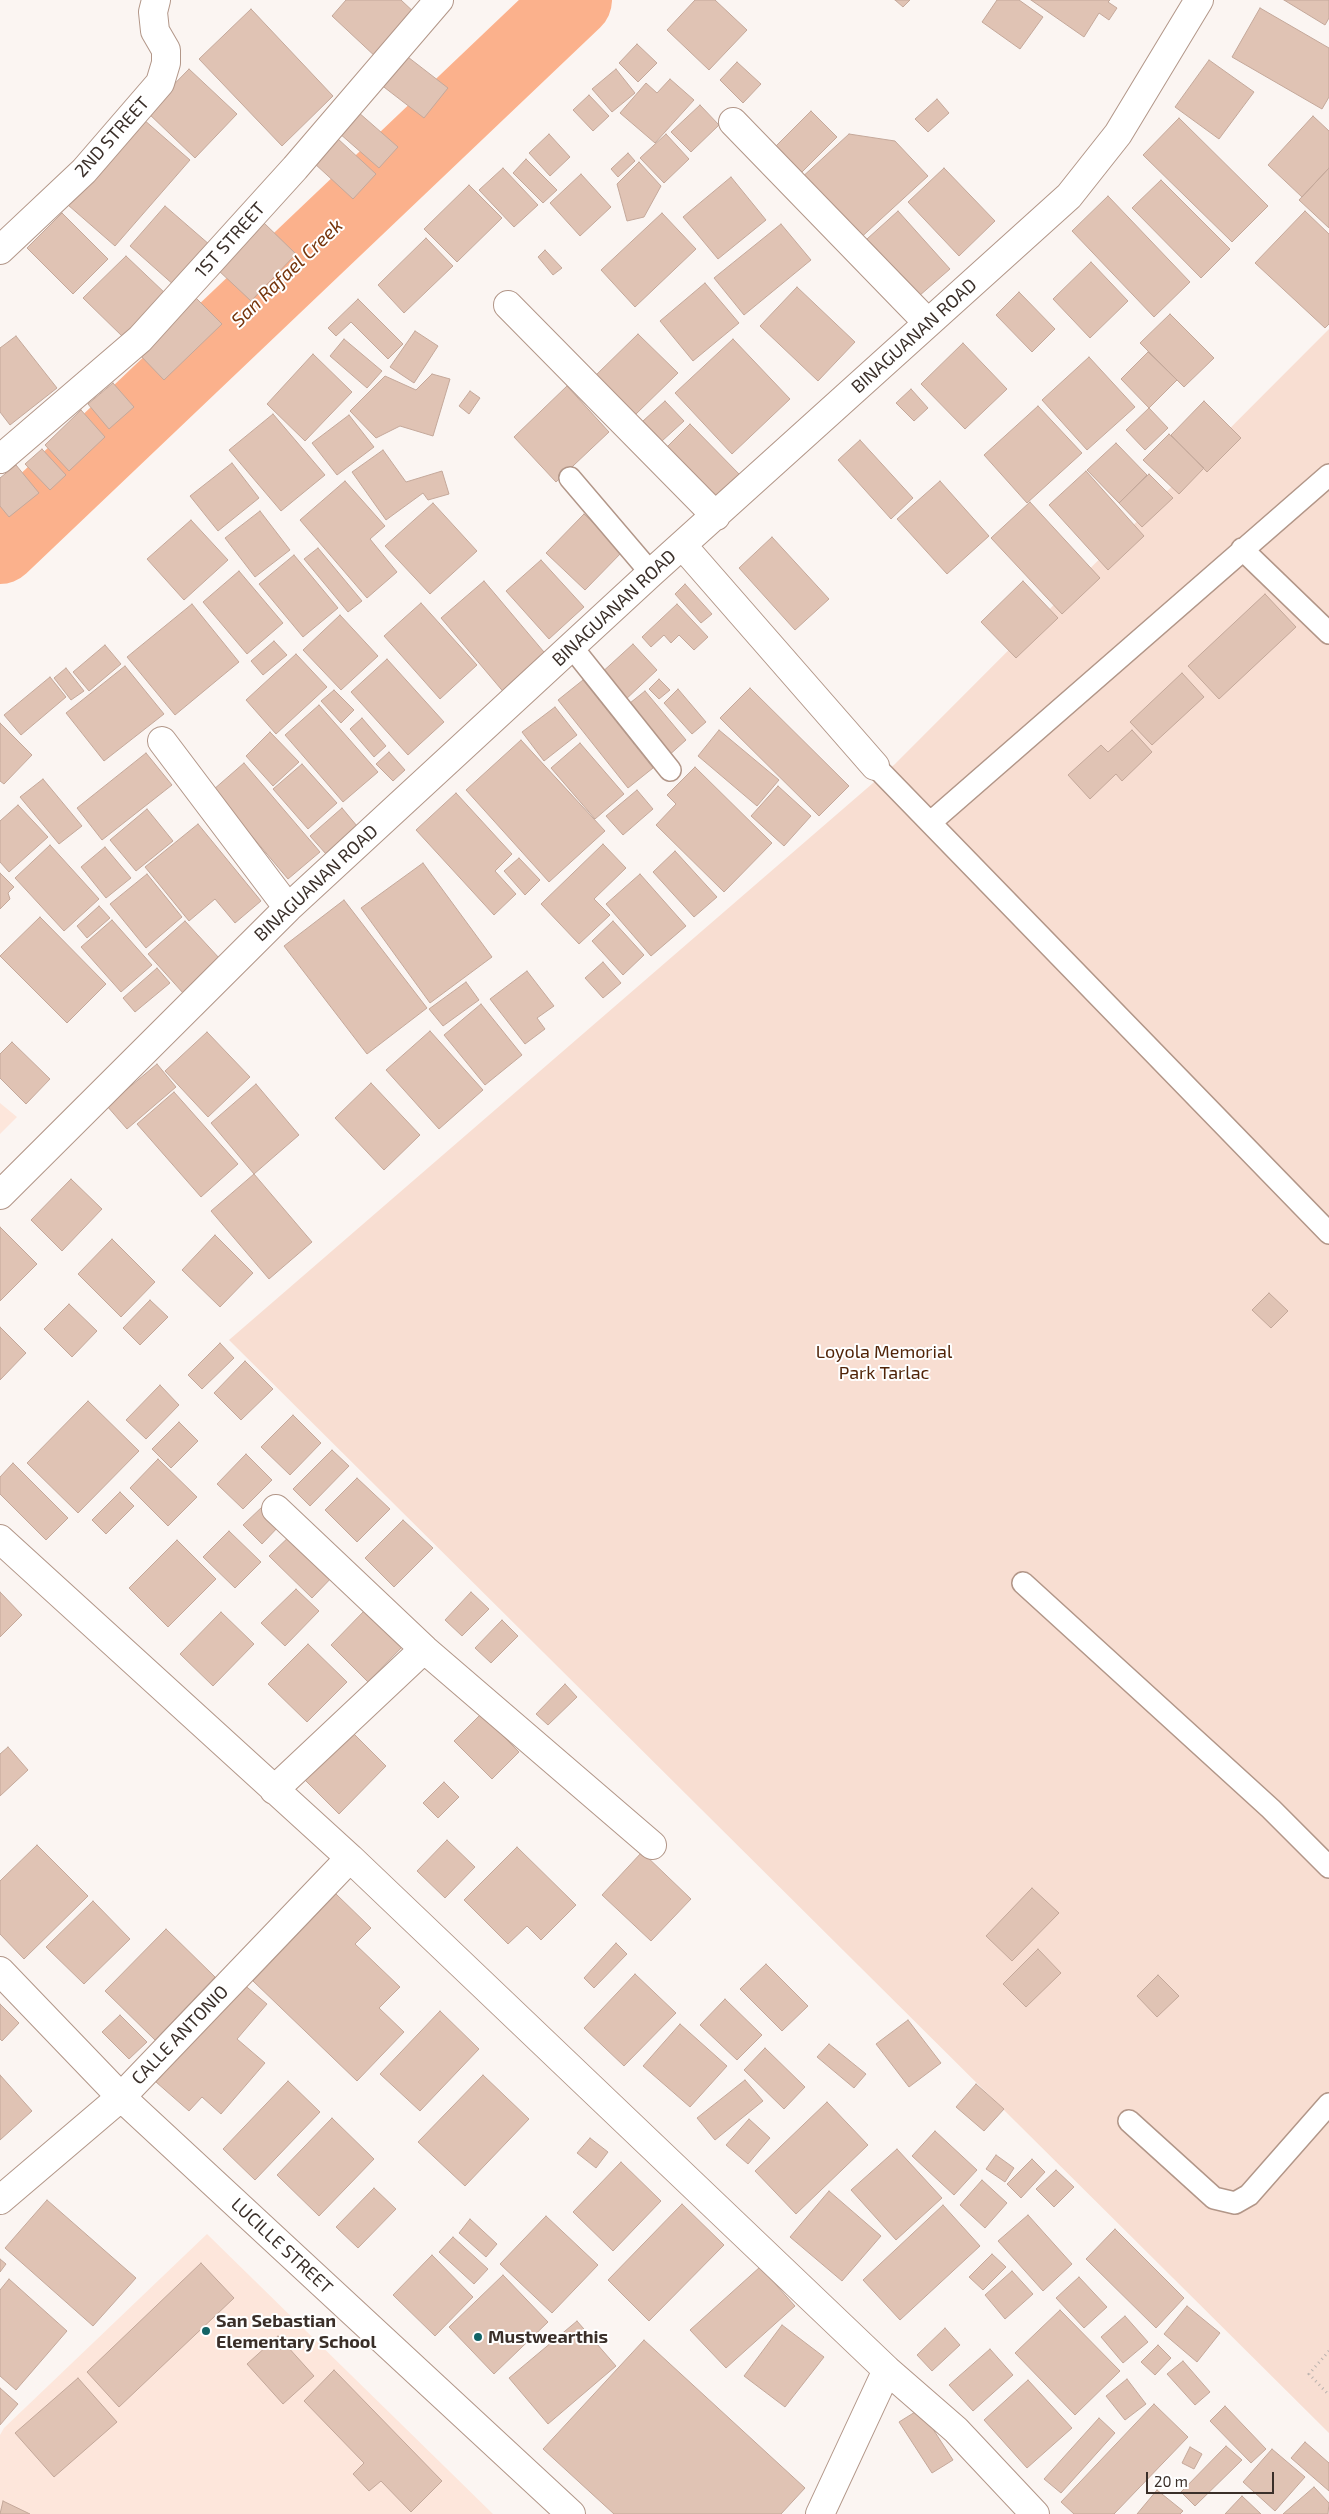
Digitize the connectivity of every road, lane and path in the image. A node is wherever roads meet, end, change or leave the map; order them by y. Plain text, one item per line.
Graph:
1 (156, 0) edge
2 (439, 0) edge
3 (1199, 0) edge
4 (733, 122) dead end
5 (0, 250) edge
6 (508, 305) dead end
7 (928, 323) junction
8 (0, 459) edge
9 (1329, 474) edge
10 (570, 478) dead end
11 (716, 516) junction
12 (682, 545) junction
13 (1242, 549) junction
14 (651, 573) junction
15 (1329, 633) edge
16 (571, 646) junction
17 (162, 741) dead end
18 (875, 766) joint
19 (670, 770) dead end
20 (931, 822) junction
21 (288, 908) junction
22 (0, 1195) edge
23 (1329, 1233) edge
24 (276, 1509) dead end
25 (0, 1539) edge
26 (1023, 1583) dead end
27 (424, 1648) junction
28 (274, 1790) junction
29 (652, 1845) dead end
30 (350, 1858) junction
31 (1329, 1867) edge
32 (0, 1971) edge
33 (121, 2097) junction
34 (1329, 2104) edge
35 (1129, 2121) dead end
36 (0, 2200) edge
37 (1329, 2352) edge
38 (887, 2370) junction
39 (1329, 2395) edge
40 (572, 2514) edge
41 (820, 2514) edge
42 (1035, 2514) edge

1 - 5 street, 2ND STREET
2 - 8 street, 1ST STREET
3 - 7 street, BINAGUANAN ROAD
4 - 7 street
6 - 11 street
7 - 11 street, BINAGUANAN ROAD
9 - 13 lane
10 - 14 lane
11 - 12 street, BINAGUANAN ROAD
12 - 14 street, BINAGUANAN ROAD
12 - 18 street
13 - 15 lane
13 - 20 lane
14 - 16 street, BINAGUANAN ROAD
16 - 19 lane
16 - 21 street, BINAGUANAN ROAD
17 - 21 street
18 - 20 lane
20 - 23 lane
21 - 22 street, BINAGUANAN ROAD
24 - 27 street
25 - 28 street
26 - 31 lane
27 - 28 street
27 - 29 street
28 - 30 street
30 - 33 street, CALLE ANTONIO
30 - 38 street
32 - 33 street, LUCILLE STREET
33 - 36 street, CALLE ANTONIO
33 - 40 street, LUCILLE STREET
34 - 35 lane
37 - 39 path
38 - 41 street
38 - 42 street

